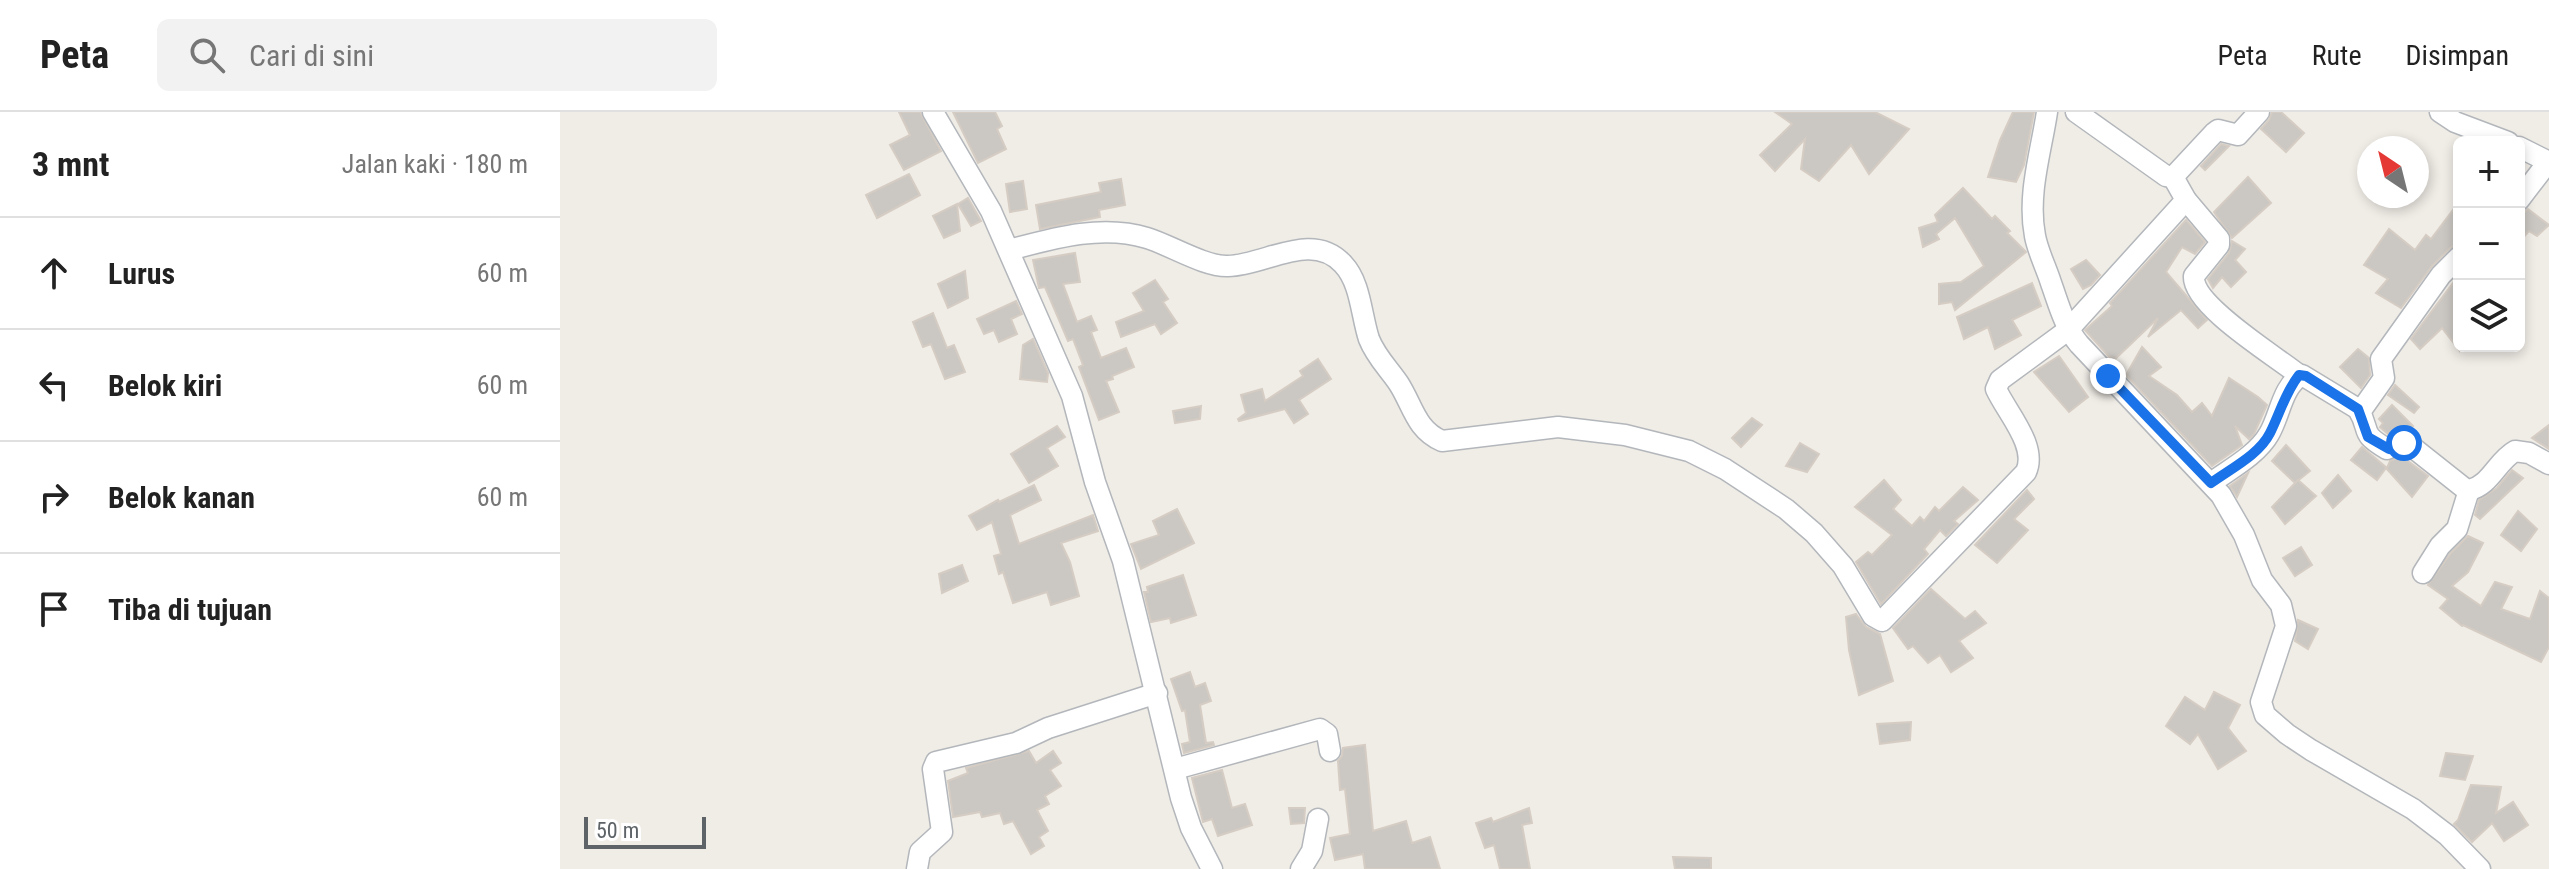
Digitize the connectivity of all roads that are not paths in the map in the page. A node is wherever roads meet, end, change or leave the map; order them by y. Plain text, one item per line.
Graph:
1 (933, 112) edge
2 (2047, 112) edge
3 (2076, 112) edge
4 (2259, 112) edge
5 (2440, 112) edge
6 (2492, 136) edge
7 (2525, 150) edge
8 (2548, 162) edge
9 (2173, 177) junction
10 (2525, 192) edge
11 (2186, 200) junction
12 (1009, 250) junction
13 (2453, 263) edge
14 (2068, 330) junction
15 (2299, 375) junction
16 (2360, 412) junction
17 (2549, 464) edge
18 (2211, 483) junction
19 (2469, 490) junction
20 (2423, 573) dead end
21 (1157, 693) junction
22 (1330, 751) dead end
23 (1175, 769) junction
24 (1318, 819) dead end
25 (917, 869) edge
26 (1212, 869) edge
27 (1301, 869) edge
28 (2480, 869) edge

1 - 12 street
2 - 14 street
3 - 9 street
4 - 9 street
5 - 6 street
7 - 8 street
8 - 10 street
9 - 11 street
11 - 14 street
11 - 15 street
12 - 14 street
12 - 21 street
13 - 16 street
14 - 18 street
15 - 16 street
15 - 18 street
16 - 19 street
17 - 19 street
18 - 28 street
19 - 20 street
21 - 23 street
21 - 25 street
22 - 23 street
23 - 26 street
24 - 27 street

